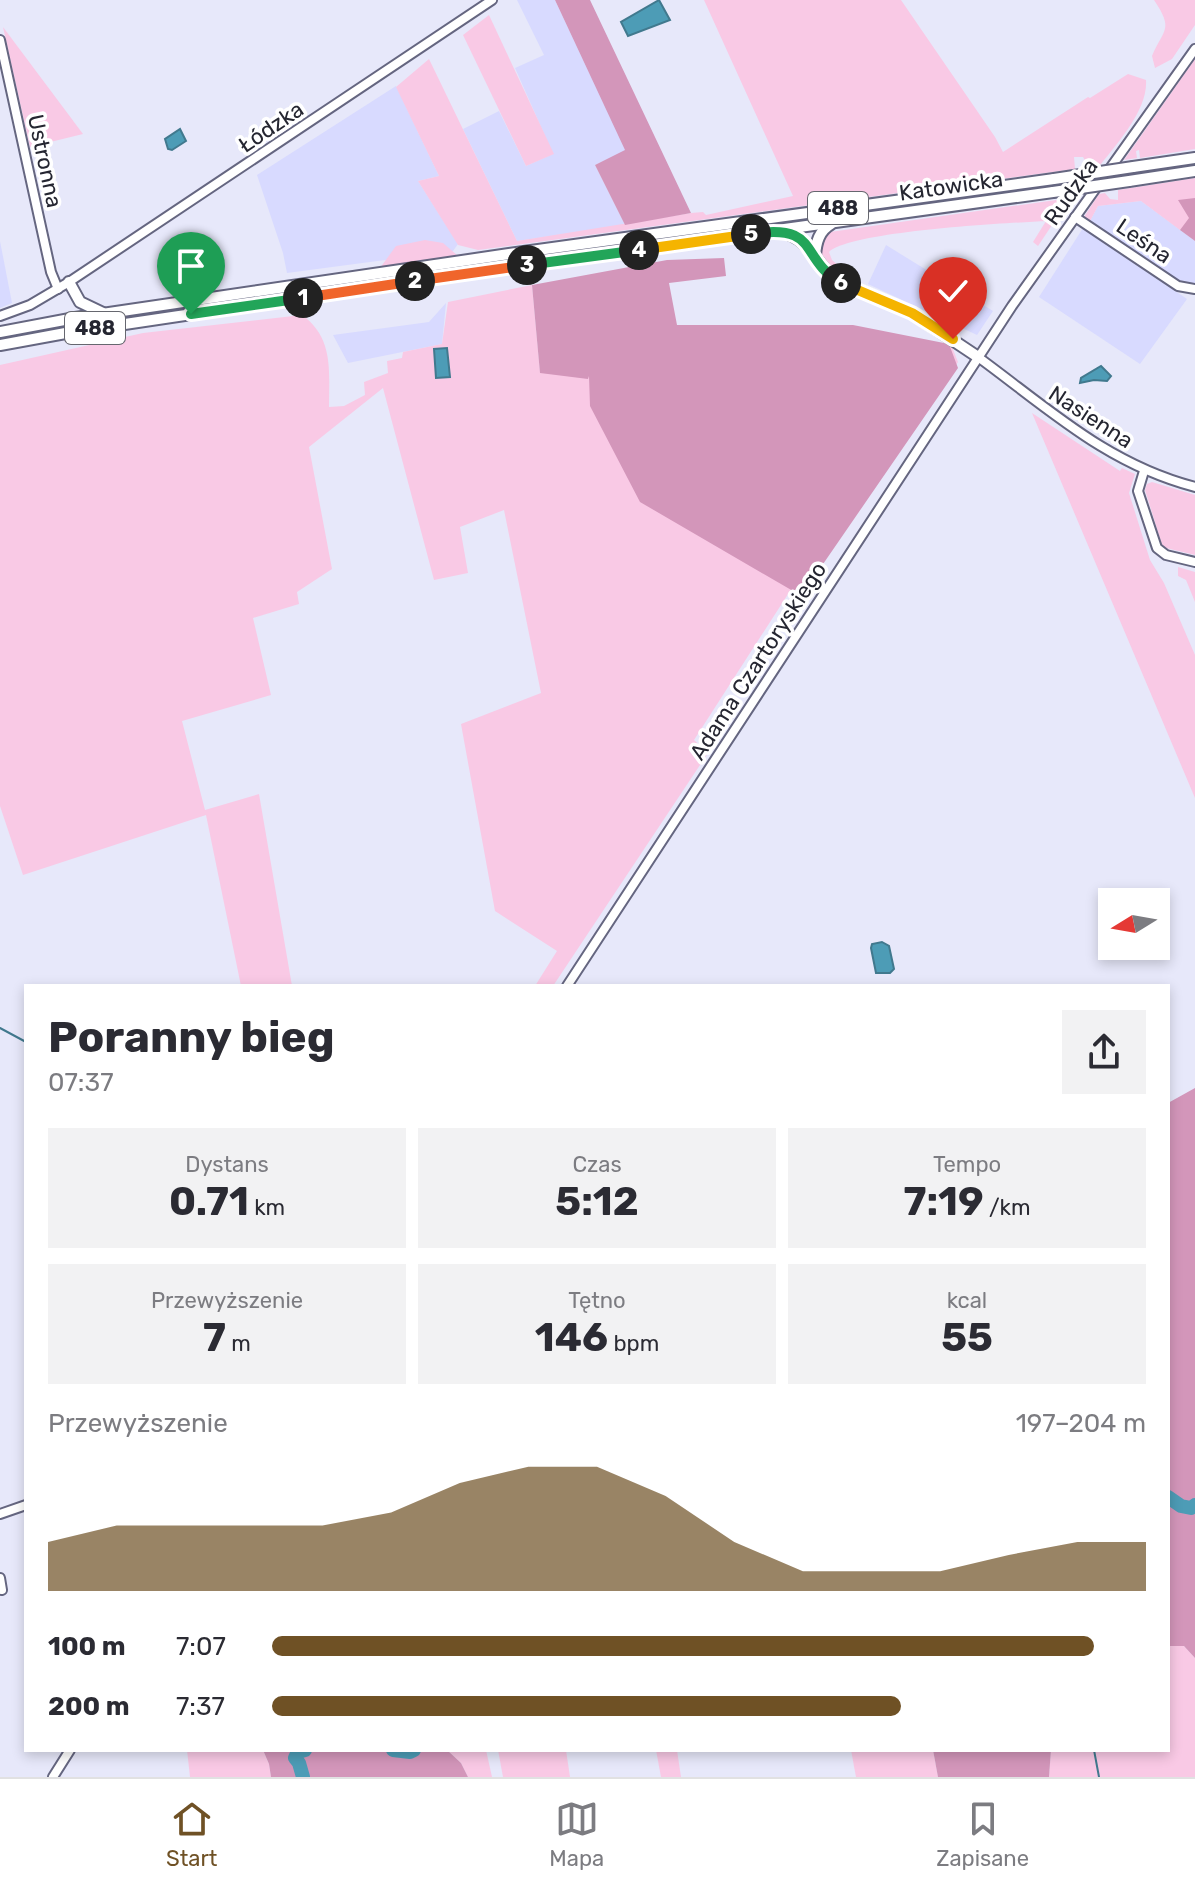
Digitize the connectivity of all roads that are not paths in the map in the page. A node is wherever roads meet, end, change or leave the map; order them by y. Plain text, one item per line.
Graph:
1 (492, 0) edge
2 (0, 40) edge
3 (1195, 49) edge
4 (1195, 156) edge
5 (1195, 171) edge
6 (1075, 217) junction
7 (835, 221) junction
8 (775, 230) junction
9 (815, 256) junction
10 (69, 282) junction
11 (58, 289) junction
12 (1195, 289) edge
13 (105, 314) junction
14 (0, 316) edge
15 (0, 332) edge
16 (0, 345) edge
17 (978, 357) junction
18 (1144, 471) junction
19 (1195, 487) edge
20 (1195, 562) edge
21 (568, 984) edge
22 (24, 1506) edge
23 (0, 1514) edge
24 (0, 1578) edge
25 (2, 1590) dead end
26 (69, 1752) edge
27 (53, 1777) edge

1 - 10 street, Łódzka
2 - 11 street, Ustronna
3 - 6 street, Rudzka
4 - 13 main road, Katowicka / 488, bridge
5 - 7 main road, Katowicka / 488, bridge
6 - 12 street, Leśna
6 - 17 street, Rudzka
7 - 8 main road, Katowicka / 488
7 - 9 main road
8 - 9 main road
8 - 16 main road, Katowicka / 488
9 - 17 main road
10 - 11 street, Łódzka
10 - 13 main road
11 - 14 street, Łódzka
13 - 15 main road, Katowicka / 488
17 - 18 street, Nasienna
17 - 21 street, Adama Czartoryskiego
18 - 19 street, Nasienna
18 - 20 street
22 - 23 street
24 - 25 street
26 - 27 street

